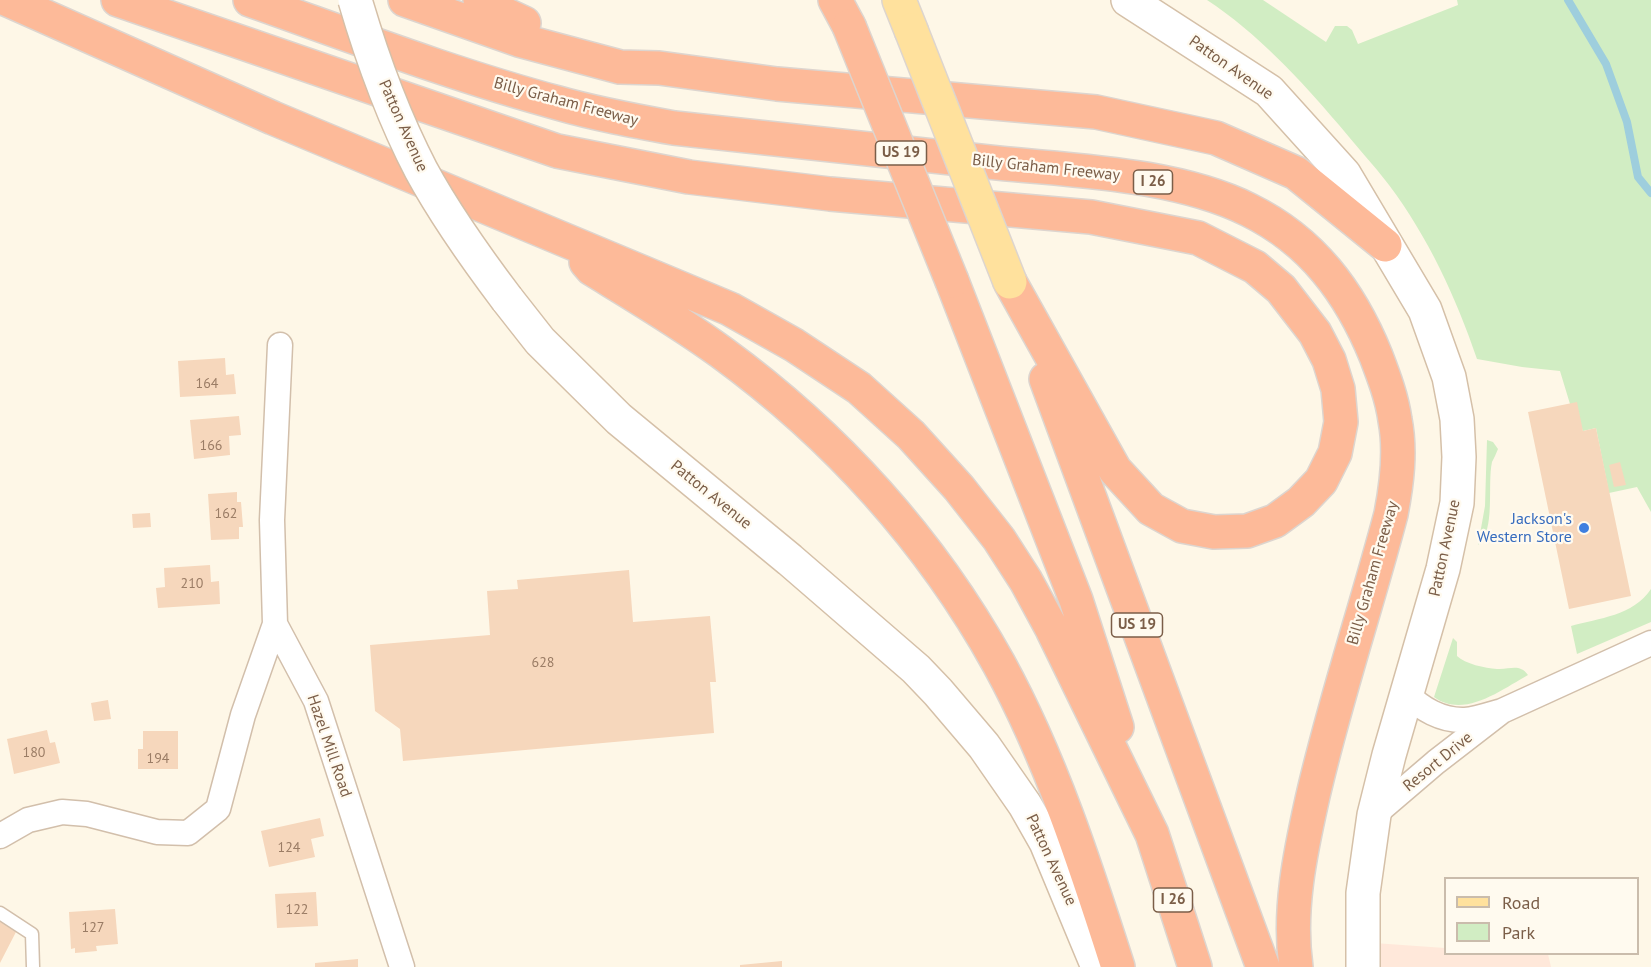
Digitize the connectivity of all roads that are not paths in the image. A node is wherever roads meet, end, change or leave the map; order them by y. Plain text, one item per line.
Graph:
1 (8, 0) edge
2 (118, 0) edge
3 (250, 0) edge
4 (355, 0) edge
5 (405, 0) edge
6 (480, 0) edge
7 (1128, 0) edge
8 (841, 9) edge
9 (905, 15) edge
10 (658, 68) junction
11 (569, 243) junction
12 (1385, 245) junction
13 (1010, 282) junction
14 (280, 345) dead end
15 (275, 624) junction
16 (1651, 643) edge
17 (1406, 693) junction
18 (1502, 711) junction
19 (1374, 815) junction
20 (1152, 834) junction
21 (0, 836) edge
22 (0, 913) edge
23 (33, 967) edge
24 (402, 967) edge
25 (1098, 967) edge
26 (1118, 967) edge
27 (1195, 967) edge
28 (1263, 967) edge
29 (1296, 967) edge
30 (1363, 967) edge

1 - 11 highway, I 26
2 - 13 highway
3 - 29 highway, Billy Graham Freeway / I 26
4 - 25 street, Patton Avenue, bridge
5 - 10 highway
6 - 10 highway
7 - 12 street, Patton Avenue
8 - 20 highway, US 19, bridge
9 - 13 main road, US 19, bridge
10 - 12 highway
11 - 20 highway, I 26
11 - 26 highway
12 - 17 street, Patton Avenue
13 - 28 highway, US 19
14 - 15 street, Hazel Mill Road
15 - 21 street
15 - 24 street, Hazel Mill Road
16 - 18 street, Resort Drive
17 - 18 street, Resort Drive
17 - 19 street, Patton Avenue
18 - 19 street, Resort Drive
19 - 30 street, Patton Avenue
20 - 27 highway, I 26
22 - 23 lane

